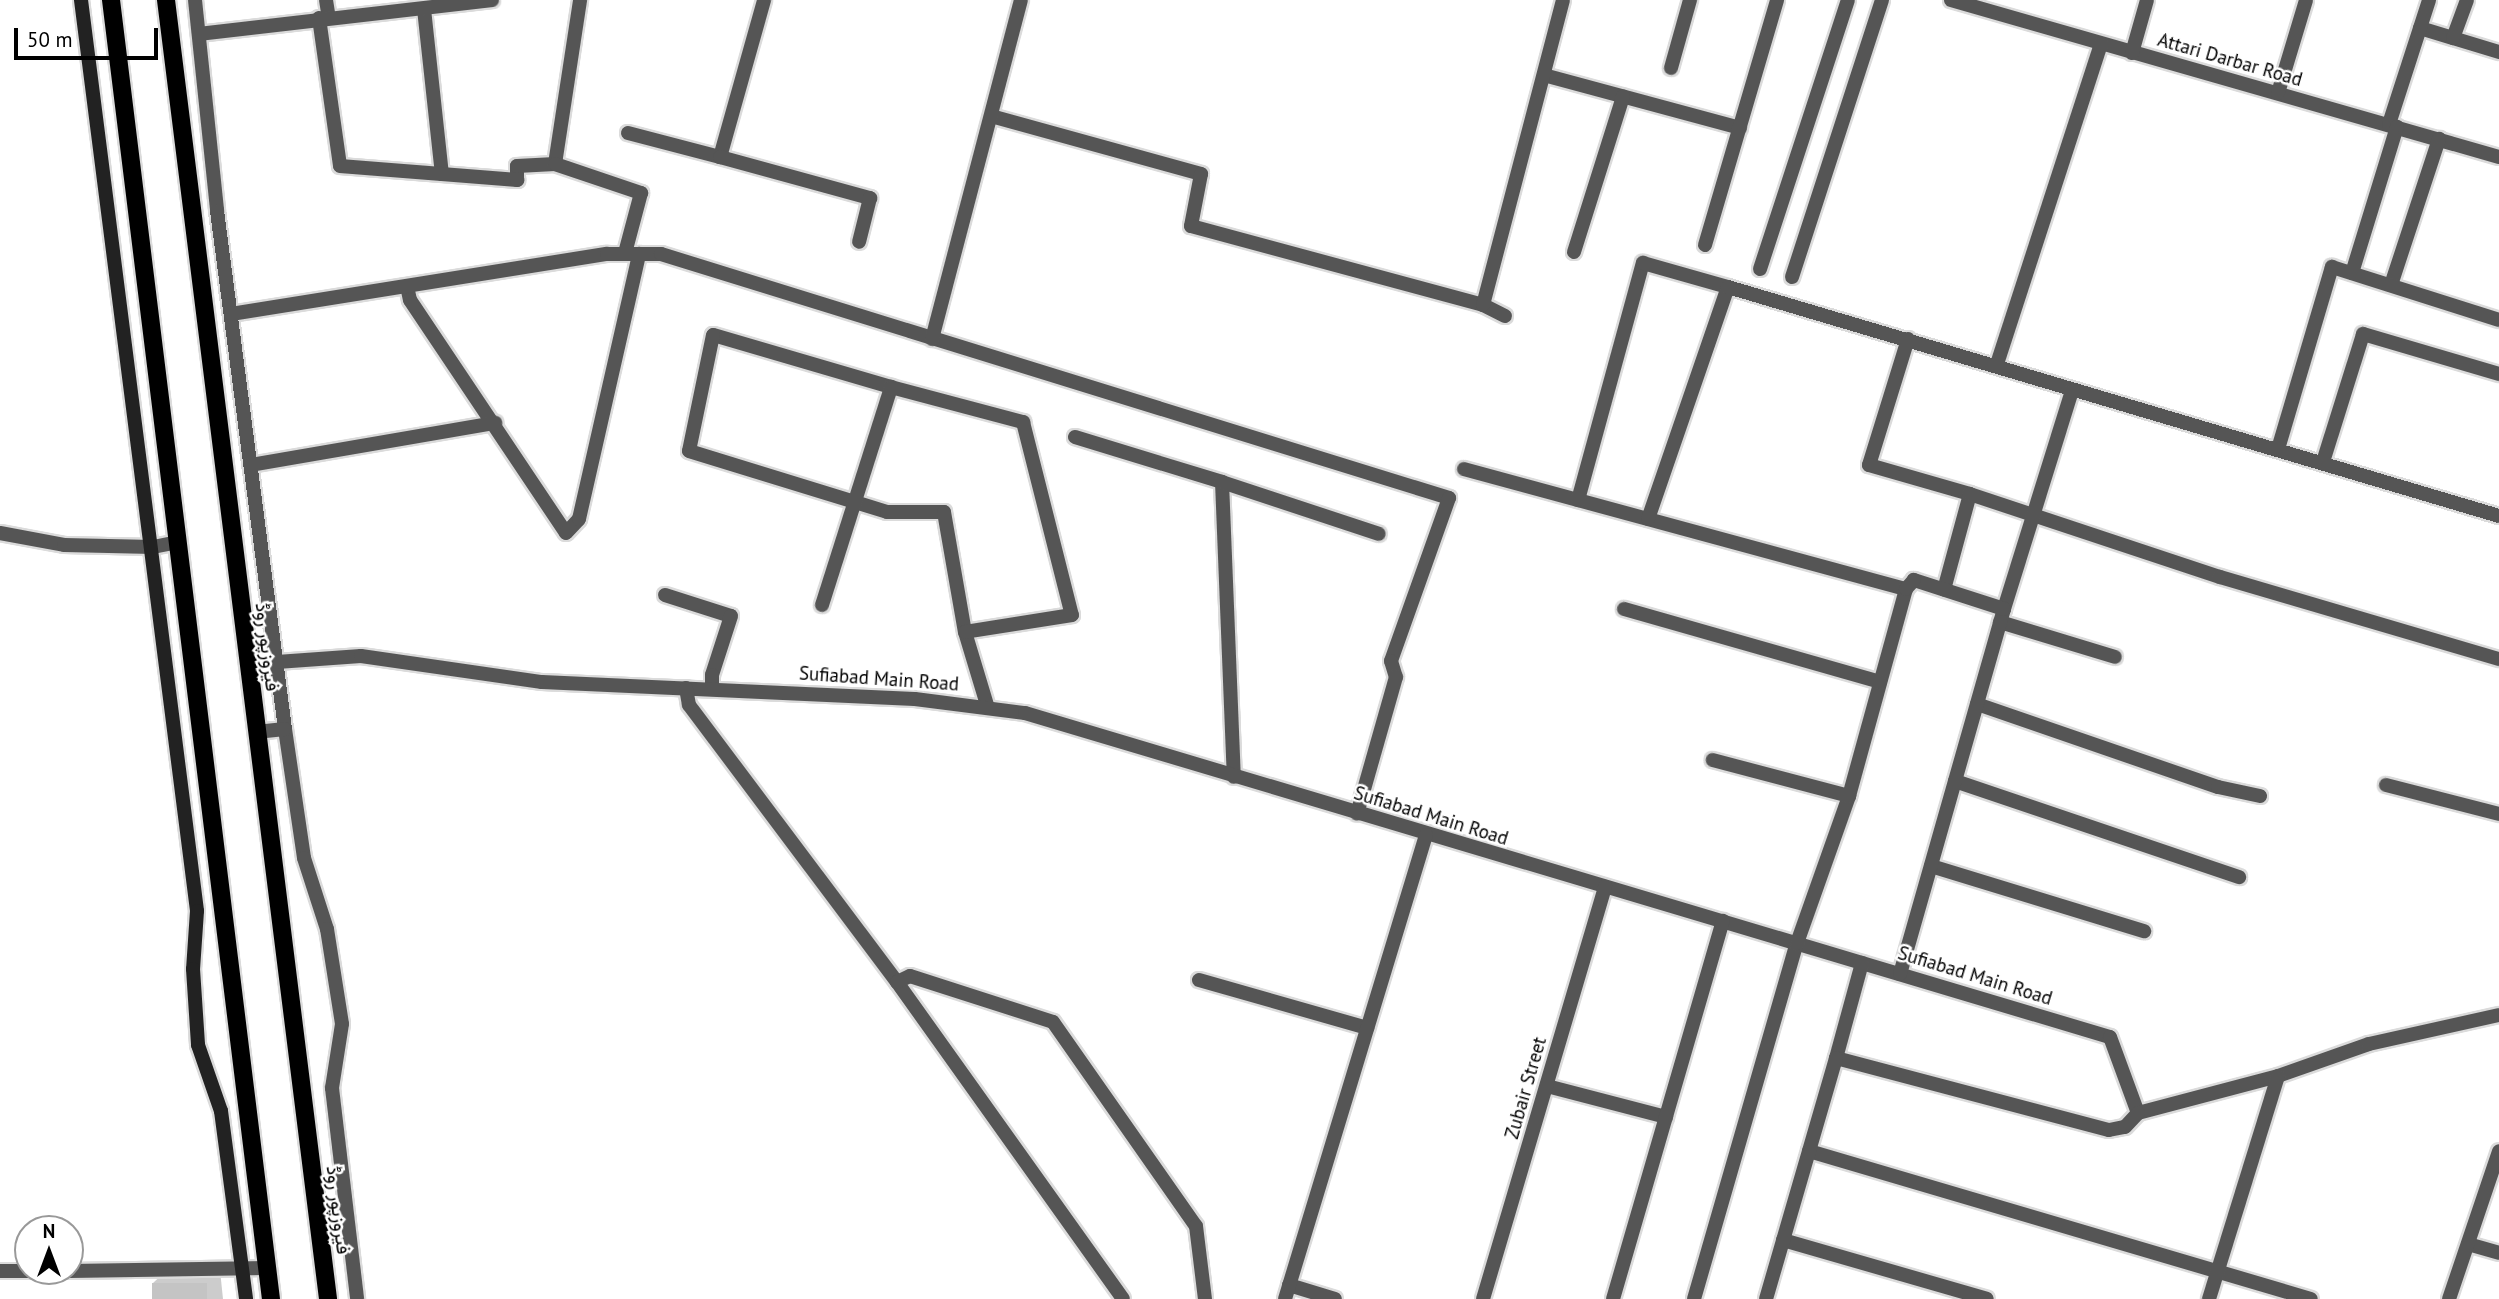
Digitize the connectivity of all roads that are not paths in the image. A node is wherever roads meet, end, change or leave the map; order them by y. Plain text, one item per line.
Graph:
1 (82, 0) edge
2 (111, 0) edge
3 (166, 0) edge
4 (195, 0) edge
5 (326, 0) edge
6 (492, 0) edge
7 (580, 0) edge
8 (764, 0) edge
9 (1021, 0) edge
10 (1563, 0) edge
11 (1690, 0) edge
12 (1777, 0) edge
13 (1848, 0) edge
14 (1882, 0) edge
15 (1951, 0) edge
16 (2147, 0) edge
17 (2305, 0) edge
18 (2429, 0) edge
19 (2467, 0) edge
20 (432, 6) edge
21 (324, 18) junction
22 (2420, 29) junction
23 (199, 34) junction
24 (2453, 38) junction
25 (2101, 44) junction
26 (2499, 52) edge
27 (2133, 53) junction
28 (1671, 68) dead end
29 (1544, 75) junction
30 (2278, 93) junction
31 (1623, 97) junction
32 (991, 116) junction
33 (2393, 126) junction
34 (1740, 128) junction
35 (628, 133) dead end
36 (2439, 139) junction
37 (720, 157) junction
38 (2499, 157) edge
39 (555, 164) junction
40 (442, 174) junction
41 (859, 242) dead end
42 (1705, 245) dead end
43 (1574, 252) dead end
44 (632, 254) junction
45 (1760, 269) dead end
46 (2352, 273) junction
47 (1792, 277) dead end
48 (2390, 285) junction
49 (408, 286) junction
50 (1728, 286) junction
51 (1483, 305) junction
52 (231, 314) junction
53 (1505, 316) dead end
54 (2499, 320) edge
55 (932, 339) junction
56 (1908, 339) junction
57 (1997, 364) junction
58 (2499, 374) edge
59 (891, 387) junction
60 (2072, 391) junction
61 (495, 423) junction
62 (1075, 438) dead end
63 (2278, 449) junction
64 (2323, 462) junction
65 (251, 465) junction
66 (1464, 469) dead end
67 (1222, 482) junction
68 (1970, 494) junction
69 (1578, 500) junction
70 (856, 503) junction
71 (2033, 516) junction
72 (2499, 516) edge
73 (1648, 519) junction
74 (0, 533) edge
75 (1379, 534) dead end
76 (178, 542) junction
77 (153, 547) junction
78 (1906, 589) junction
79 (1944, 590) junction
80 (665, 595) dead end
81 (822, 605) dead end
82 (1624, 610) dead end
83 (2002, 615) junction
84 (965, 632) junction
85 (2116, 657) dead end
86 (2499, 659) edge
87 (277, 662) junction
88 (1880, 682) junction
89 (685, 688) junction
90 (712, 688) junction
91 (1977, 704) junction
92 (987, 705) junction
93 (285, 729) junction
94 (256, 732) junction
95 (1713, 760) dead end
96 (1234, 777) junction
97 (1955, 781) junction
98 (2386, 785) dead end
99 (1849, 796) junction
100 (2260, 796) dead end
101 (1357, 814) junction
102 (2499, 814) edge
103 (1426, 835) junction
104 (1931, 866) junction
105 (2239, 877) dead end
106 (1605, 887) junction
107 (1723, 921) junction
108 (2144, 931) dead end
109 (1797, 943) junction
110 (1862, 962) junction
111 (1900, 974) junction
112 (1199, 980) dead end
113 (897, 982) junction
114 (2499, 1015) edge
115 (1367, 1028) junction
116 (1836, 1058) junction
117 (2278, 1076) junction
118 (1547, 1086) junction
119 (2138, 1114) junction
120 (1666, 1117) junction
121 (1809, 1151) junction
122 (2499, 1151) edge
123 (1783, 1240) junction
124 (2468, 1244) junction
125 (2499, 1253) edge
126 (267, 1268) junction
127 (243, 1270) junction
128 (84, 1271) edge
129 (2217, 1271) junction
130 (1287, 1292) edge
131 (246, 1299) edge
132 (271, 1299) edge
133 (328, 1299) edge
134 (357, 1299) edge
135 (1123, 1299) edge
136 (1205, 1299) edge
137 (1335, 1299) edge
138 (1483, 1299) edge
139 (1613, 1299) edge
140 (1694, 1299) edge
141 (1766, 1299) edge
142 (1987, 1299) edge
143 (2209, 1299) edge
144 (2312, 1299) edge
145 (2449, 1299) edge

1 - 77 street
2 - 76 main road
3 - 94 main road, فیروزپور روڈ
4 - 23 street
5 - 21 street
6 - 20 street
7 - 39 street
8 - 37 street
9 - 32 street
10 - 29 street
11 - 28 street
12 - 34 street
13 - 45 street
14 - 47 street
15 - 25 street, Attari Darbar Road
16 - 27 street
17 - 30 street
18 - 22 street
19 - 24 street
20 - 21 street
20 - 40 street
21 - 23 street
21 - 40 street
22 - 24 street
22 - 33 street
23 - 52 street
24 - 26 street
25 - 27 street, Attari Darbar Road
25 - 57 street
27 - 30 street, Attari Darbar Road
29 - 31 street
29 - 51 street
30 - 33 street, Attari Darbar Road
31 - 34 street
31 - 43 street
32 - 51 street
32 - 55 street
33 - 36 street, Attari Darbar Road
33 - 46 street
34 - 42 street
35 - 37 street
36 - 38 street, Attari Darbar Road
36 - 48 street
37 - 41 street
39 - 40 street
39 - 44 street
44 - 49 street
44 - 55 street
44 - 61 street
46 - 48 street
46 - 63 street
48 - 54 street
49 - 52 street
49 - 61 street
50 - 56 street
50 - 69 street
50 - 73 street
51 - 53 street
52 - 65 street
55 - 101 street
56 - 57 street
56 - 68 street
57 - 60 street
58 - 64 street
59 - 70 street
59 - 70 street
59 - 84 street
60 - 63 street
60 - 71 street
61 - 65 street
62 - 67 street
63 - 64 street
64 - 72 street
65 - 87 street
66 - 69 street
67 - 75 street
67 - 96 street
68 - 71 street
68 - 79 street
69 - 73 street
70 - 81 street
70 - 84 street
71 - 83 street
71 - 86 street
73 - 78 street
74 - 77 street
76 - 77 street
76 - 126 main road
77 - 127 street
78 - 79 street
78 - 88 street
79 - 83 street
80 - 90 street
82 - 88 street
83 - 85 street
83 - 91 street
84 - 92 street
87 - 89 street, Sufiabad Main Road
87 - 93 street
88 - 99 street
89 - 90 street, Sufiabad Main Road
89 - 113 street
90 - 92 street, Sufiabad Main Road
91 - 97 street
91 - 100 street
92 - 96 street, Sufiabad Main Road
93 - 94 street
93 - 134 street
94 - 133 main road, فیروزپور روڈ
95 - 99 street
96 - 101 street, Sufiabad Main Road
97 - 104 street
97 - 105 street
98 - 102 street
99 - 109 street
101 - 103 street, Sufiabad Main Road
103 - 106 street, Sufiabad Main Road
103 - 115 street
104 - 108 street
104 - 111 street
106 - 107 street, Sufiabad Main Road
106 - 118 street, Zubair Street
107 - 109 street, Sufiabad Main Road
107 - 120 street
109 - 110 street, Sufiabad Main Road
109 - 140 street
110 - 111 street, Sufiabad Main Road
110 - 116 street
111 - 119 street, Sufiabad Main Road
112 - 115 street
113 - 135 street
113 - 136 street
114 - 117 street
115 - 130 street
116 - 119 street
116 - 121 street
117 - 119 street
117 - 129 street
118 - 120 street
118 - 138 street, Zubair Street
120 - 139 street
121 - 123 street
121 - 129 street
122 - 124 street
123 - 141 street
123 - 142 street
124 - 125 street
124 - 145 street
126 - 127 street
126 - 132 main road
127 - 128 street
127 - 131 street
129 - 143 street
129 - 144 street
130 - 137 street

